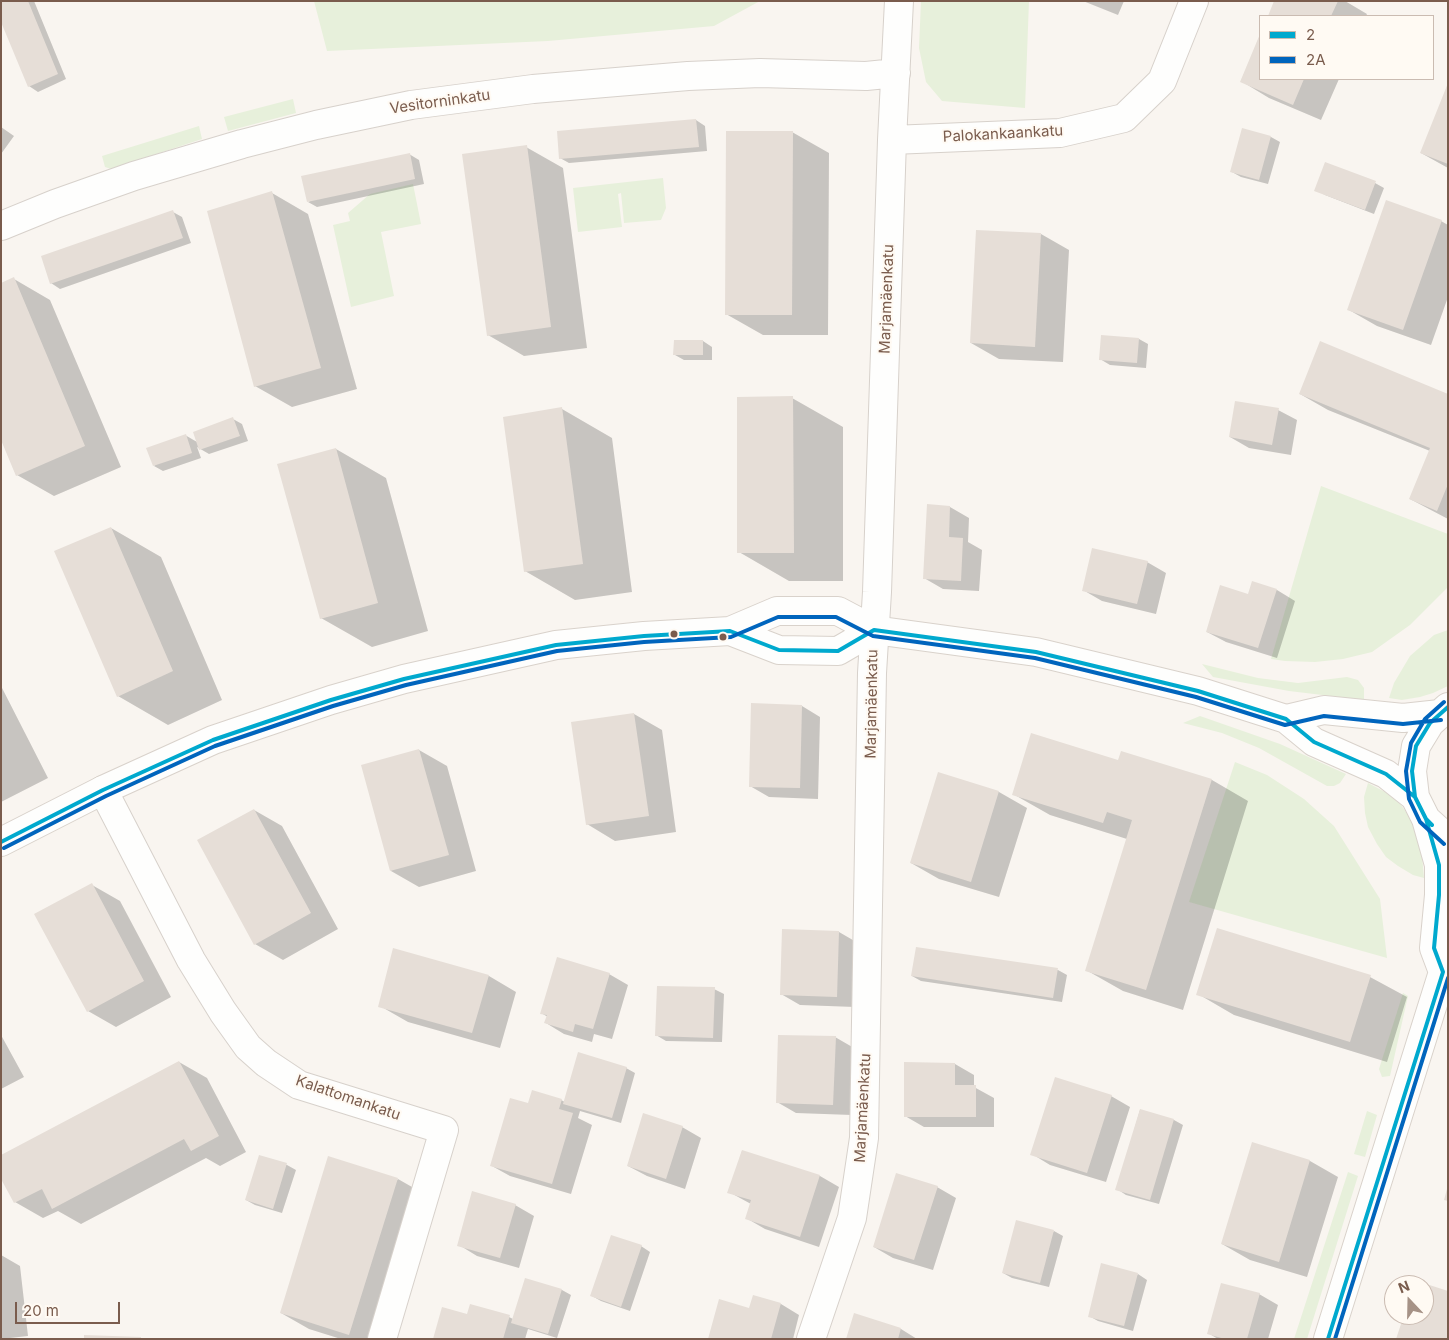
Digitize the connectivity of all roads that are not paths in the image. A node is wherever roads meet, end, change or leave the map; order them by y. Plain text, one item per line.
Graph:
1 (899, 1) edge
2 (1194, 1) edge
3 (896, 73) junction
4 (892, 140) junction
5 (1, 226) edge
6 (874, 630) junction
7 (730, 631) junction
8 (1444, 711) edge
9 (1286, 719) junction
10 (103, 790) junction
11 (1421, 808) junction
12 (1448, 839) edge
13 (1, 842) edge
14 (1445, 970) edge
15 (382, 1339) edge
16 (811, 1339) edge
17 (1328, 1339) edge

1 - 3 street, Marjamäenkatu
2 - 4 street, Palokankaankatu
3 - 4 street, Marjamäenkatu
3 - 5 street, Vesitorninkatu
4 - 6 street, Marjamäenkatu
6 - 7 street
6 - 7 street
6 - 9 street
6 - 16 street, Marjamäenkatu
7 - 10 street
8 - 9 street
8 - 11 street
9 - 11 street
10 - 13 street
10 - 15 street, Kalattomankatu
11 - 12 street
11 - 14 street
14 - 17 street

